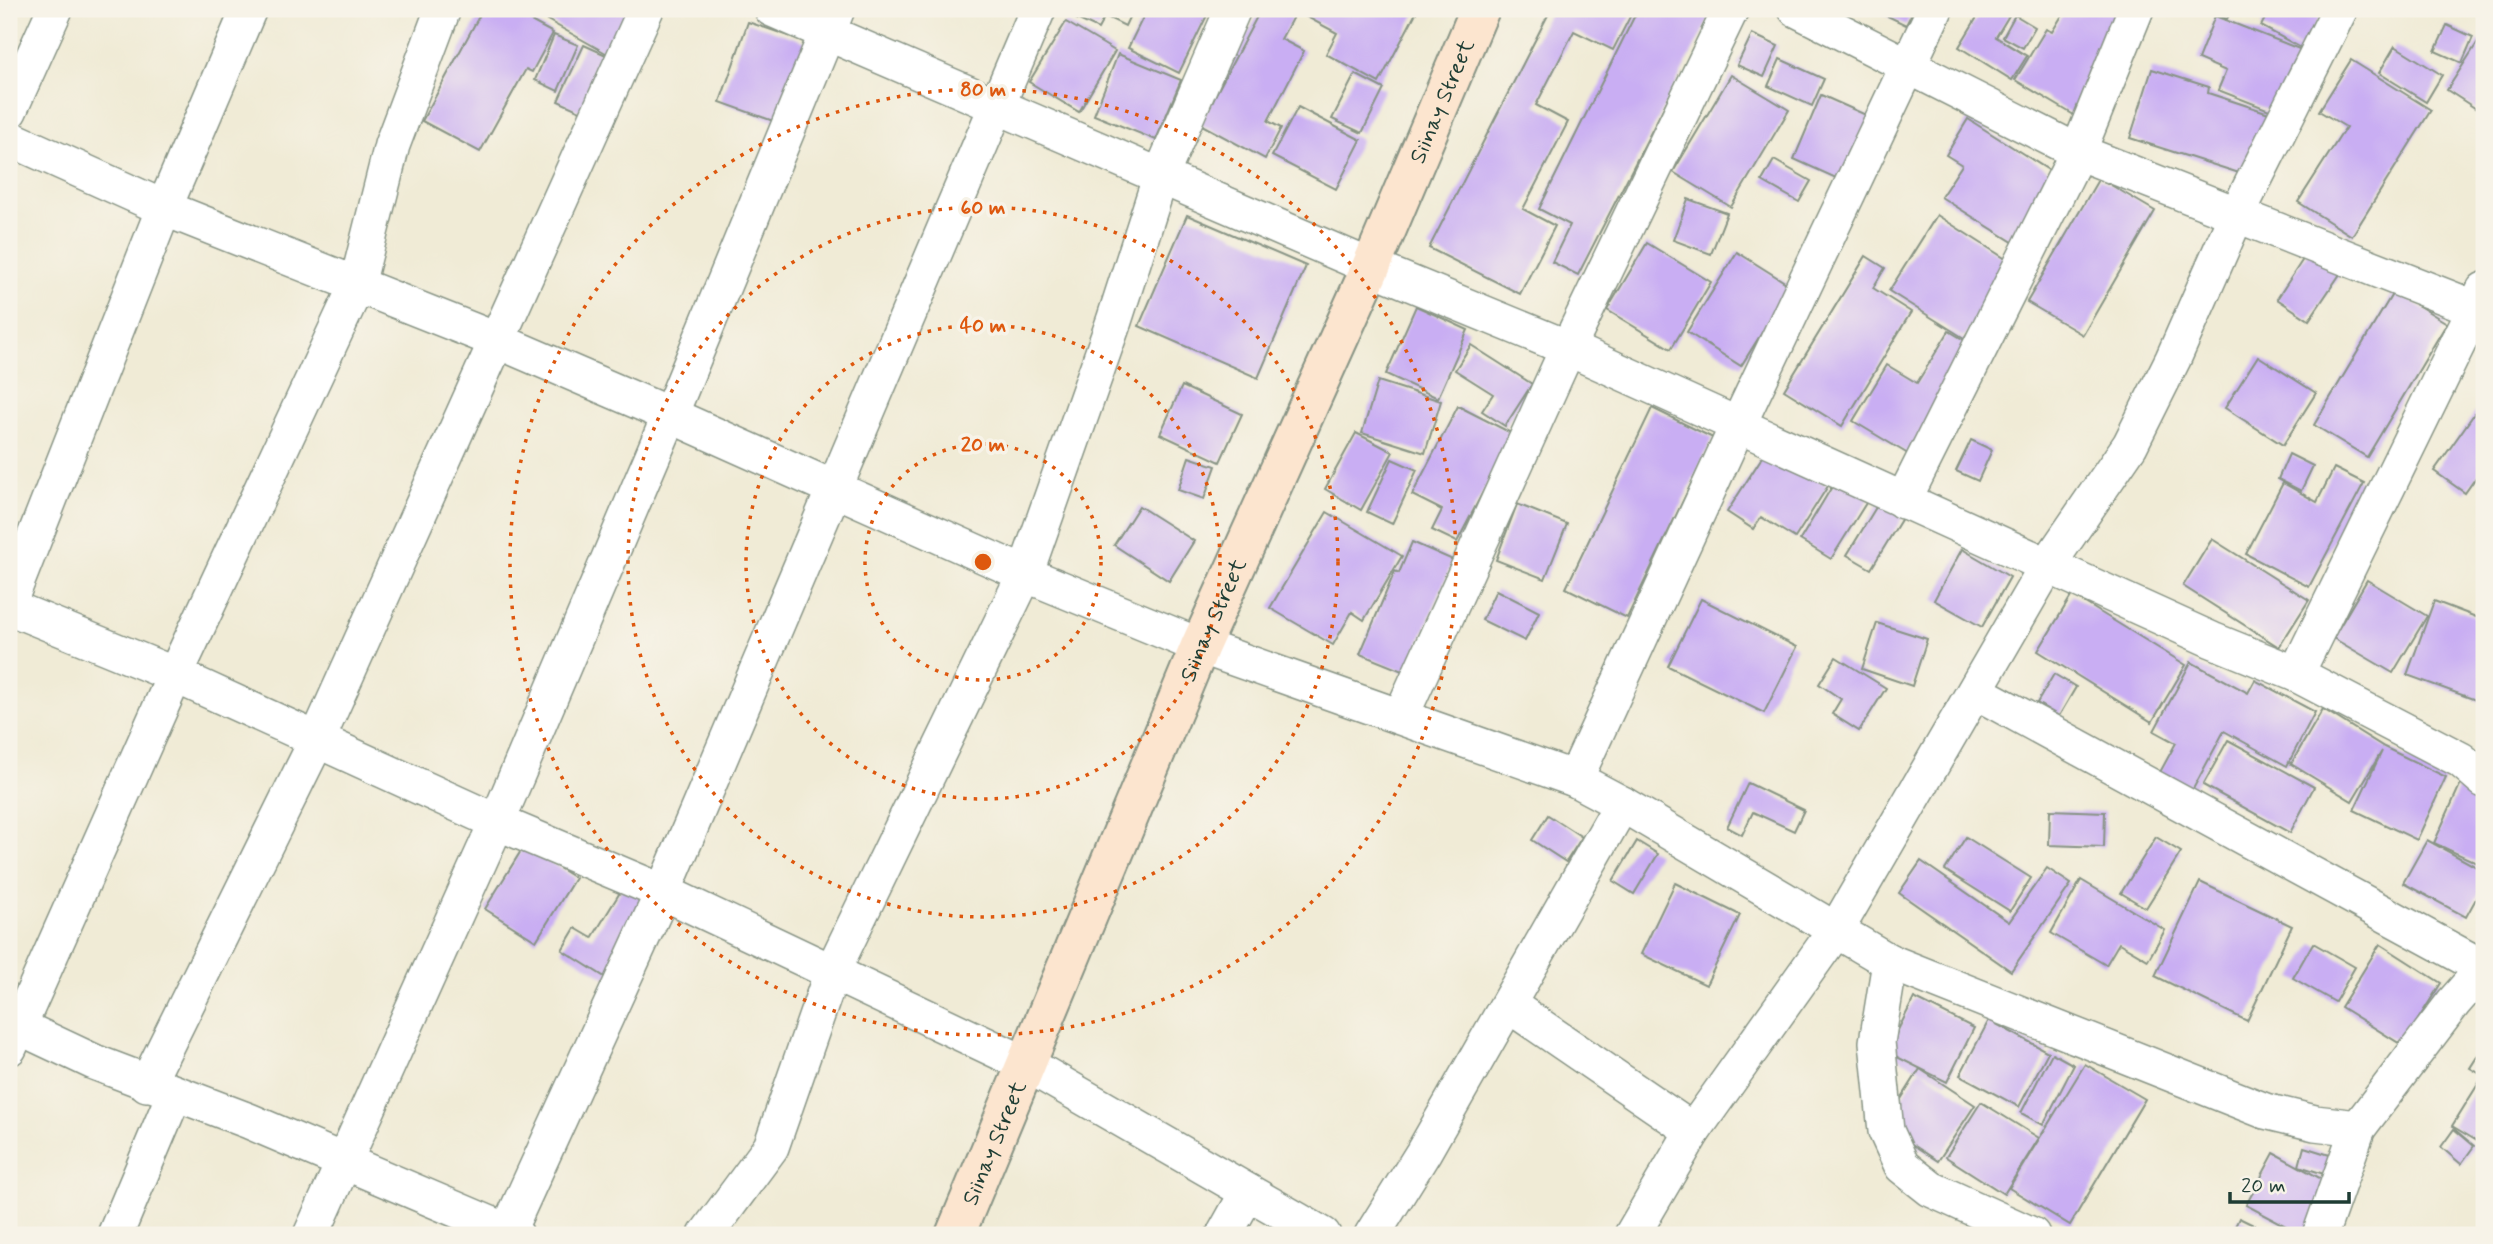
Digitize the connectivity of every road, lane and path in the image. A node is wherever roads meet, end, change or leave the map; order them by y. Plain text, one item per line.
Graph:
1 (54, 9) edge
2 (249, 9) edge
3 (443, 9) edge
4 (646, 9) edge
5 (772, 9) edge
6 (1038, 9) edge
7 (1233, 9) edge
8 (1480, 9) edge
9 (1731, 9) edge
10 (1796, 9) edge
11 (1935, 9) edge
12 (2136, 9) edge
13 (2340, 9) edge
14 (833, 20) edge
15 (1910, 66) junction
16 (1000, 104) junction
17 (9, 111) edge
18 (9, 138) edge
19 (2078, 152) junction
20 (1161, 175) junction
21 (164, 208) junction
22 (2235, 216) junction
23 (1371, 267) junction
24 (357, 285) junction
25 (2481, 303) edge
26 (496, 340) junction
27 (1569, 348) junction
28 (670, 415) junction
29 (1738, 425) junction
30 (836, 487) junction
31 (1903, 501) junction
32 (2047, 566) junction
33 (1025, 574) junction
34 (9, 602) edge
35 (9, 607) edge
36 (1200, 646) junction
37 (2296, 674) junction
38 (175, 675) junction
39 (1975, 691) junction
40 (1401, 716) junction
41 (317, 740) junction
42 (1575, 779) junction
43 (2484, 780) edge
44 (1622, 804) junction
45 (496, 822) junction
46 (663, 892) junction
47 (1836, 930) junction
48 (1890, 962) junction
49 (2484, 968) edge
50 (832, 972) junction
51 (1509, 1005) junction
52 (12, 1032) edge
53 (1028, 1065) junction
54 (160, 1089) junction
55 (2358, 1128) junction
56 (1693, 1131) junction
57 (343, 1160) junction
58 (1248, 1192) junction
59 (509, 1234) edge
60 (115, 1235) edge
61 (311, 1235) edge
62 (706, 1235) edge
63 (955, 1235) edge
64 (1224, 1235) edge
65 (1323, 1235) edge
66 (1372, 1235) edge
67 (1632, 1235) edge
68 (2032, 1235) edge
69 (2320, 1235) edge

1 - 17 street
2 - 21 street
3 - 24 street
4 - 26 street
5 - 14 street
6 - 16 street
7 - 20 street
8 - 23 street, Siinay Street
9 - 27 street
10 - 15 street
11 - 15 street
12 - 19 street
13 - 22 street
14 - 16 street
14 - 28 street
15 - 19 street
15 - 29 street
16 - 20 street
16 - 30 street
18 - 21 street
19 - 22 street
19 - 31 street
20 - 23 street
20 - 33 street
21 - 24 street
21 - 34 street
22 - 25 street
22 - 32 street
23 - 27 street
23 - 36 street, Siinay Street
24 - 26 street
24 - 38 street
25 - 37 street
26 - 28 street
26 - 41 street
27 - 29 street
27 - 40 street
28 - 30 street
28 - 45 street
29 - 31 street
29 - 42 street
30 - 33 street
30 - 46 street
31 - 32 street
32 - 37 street
32 - 39 street
33 - 36 street
33 - 50 street
35 - 38 street
36 - 40 street
36 - 53 street, Siinay Street
37 - 43 street
38 - 41 street
38 - 52 street
39 - 47 street
39 - 49 street
40 - 42 street
41 - 45 street
41 - 54 street
42 - 44 street
44 - 47 street
44 - 51 street
45 - 46 street
45 - 57 street
46 - 50 street
46 - 59 street
47 - 48 street
47 - 56 street
48 - 55 street
48 - 68 street
49 - 55 street
50 - 53 street
50 - 62 street
51 - 56 street
51 - 66 street
52 - 54 street
53 - 58 street
53 - 63 street, Siinay Street
54 - 57 street
54 - 60 street
55 - 69 street
56 - 67 street
57 - 59 street
57 - 61 street
58 - 64 street
58 - 65 street

